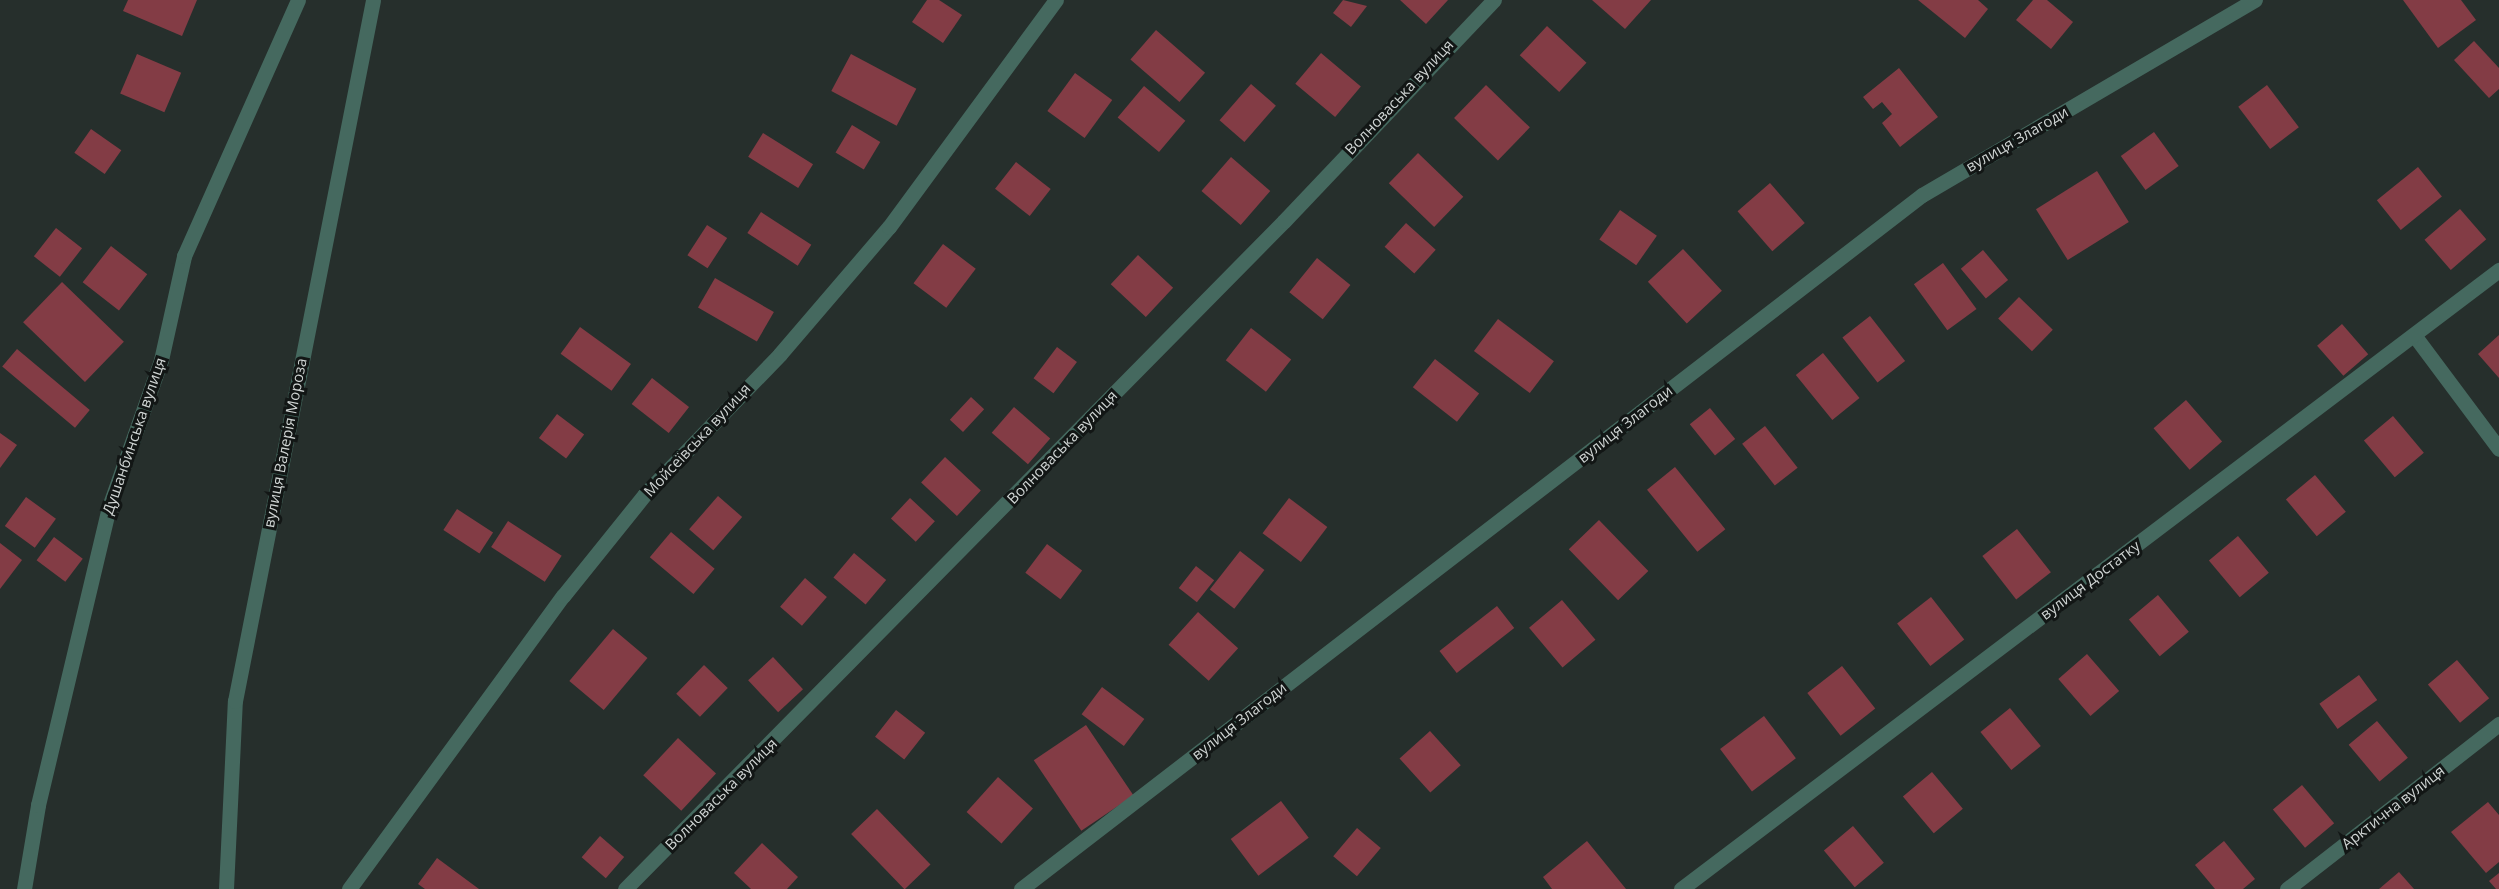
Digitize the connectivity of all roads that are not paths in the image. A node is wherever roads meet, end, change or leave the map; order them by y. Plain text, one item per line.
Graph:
1 (298, 0) edge
2 (374, 0) edge
3 (1056, 0) edge
4 (1494, 0) edge
5 (2255, 0) edge
6 (2499, 270) edge
7 (2414, 335) junction
8 (2499, 449) edge
9 (2499, 724) edge
10 (24, 889) edge
11 (226, 889) edge
12 (349, 889) edge
13 (625, 889) edge
14 (1021, 889) edge
15 (1681, 889) edge
16 (2287, 889) edge

1 - 10 street, Душанбинська вулиця
2 - 11 street, вулиця Валерія Мороза
3 - 12 street, Мойсеївська вулиця
4 - 13 street, Волноваська вулиця
5 - 14 street, вулиця Злагоди
6 - 7 street, вулиця Достатку
7 - 8 street
7 - 15 street, вулиця Достатку
9 - 16 street, Арктична вулиця

